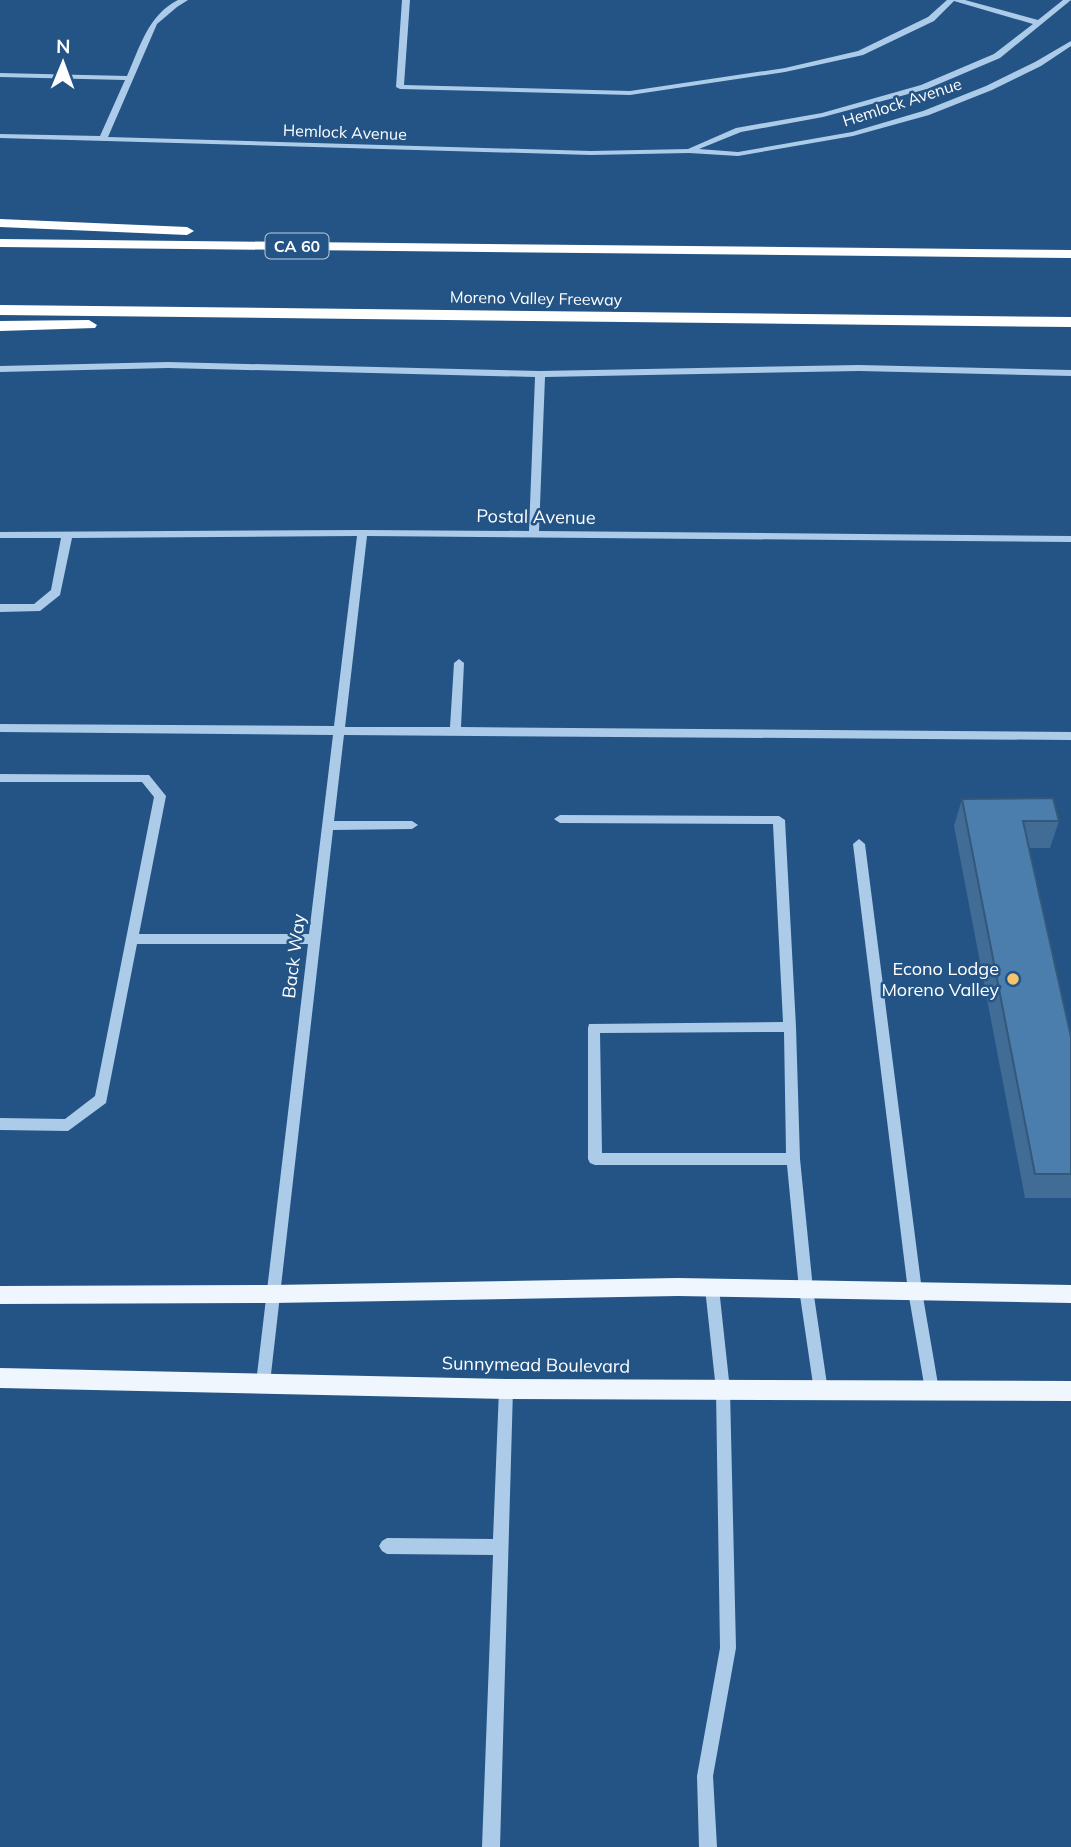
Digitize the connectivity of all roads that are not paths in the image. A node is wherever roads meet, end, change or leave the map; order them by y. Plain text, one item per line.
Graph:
1 (184, 0) edge
2 (406, 0) edge
3 (951, 0) edge
4 (957, 0) edge
5 (1068, 0) edge
6 (1039, 23) junction
7 (1071, 43) edge
8 (0, 75) edge
9 (128, 78) junction
10 (0, 136) edge
11 (103, 138) junction
12 (689, 151) junction
13 (0, 223) edge
14 (0, 243) edge
15 (595, 249) junction
16 (1071, 254) edge
17 (0, 310) edge
18 (594, 316) junction
19 (1071, 322) edge
20 (0, 326) edge
21 (0, 369) edge
22 (1071, 373) edge
23 (540, 374) junction
24 (362, 533) junction
25 (0, 535) edge
26 (67, 535) junction
27 (534, 535) junction
28 (1071, 539) edge
29 (0, 608) edge
30 (459, 663) dead end
31 (0, 728) edge
32 (339, 731) junction
33 (455, 732) junction
34 (1071, 736) edge
35 (0, 778) edge
36 (560, 819) dead end
37 (412, 825) dead end
38 (328, 826) junction
39 (859, 844) dead end
40 (132, 939) junction
41 (315, 939) junction
42 (790, 1027) junction
43 (0, 1124) edge
44 (793, 1159) junction
45 (712, 1288) junction
46 (806, 1289) junction
47 (915, 1291) junction
48 (272, 1294) junction
49 (1071, 1294) edge
50 (0, 1295) edge
51 (0, 1378) edge
52 (263, 1382) junction
53 (506, 1389) junction
54 (723, 1390) junction
55 (932, 1390) junction
56 (821, 1391) junction
57 (1071, 1391) edge
58 (387, 1546) dead end
59 (499, 1547) junction
60 (491, 1847) edge
61 (708, 1847) edge

1 - 9 street
2 - 3 street
4 - 6 street
5 - 6 street, Hemlock Avenue
6 - 12 street, Hemlock Avenue
7 - 12 street, Hemlock Avenue
8 - 9 street
9 - 11 street
10 - 11 street, Hemlock Avenue
11 - 12 street, Hemlock Avenue
13 - 15 highway
14 - 15 highway, CA 60
15 - 16 highway, CA 60
17 - 18 highway, Moreno Valley Freeway
18 - 19 highway, Moreno Valley Freeway
18 - 20 highway
21 - 23 street
22 - 23 street
23 - 27 street
24 - 26 street, Postal Avenue
24 - 27 street, Postal Avenue
24 - 32 street, Back Way
25 - 26 street, Postal Avenue
26 - 29 street
27 - 28 street, Postal Avenue
30 - 33 street
31 - 32 street
32 - 33 street
32 - 38 street, Back Way
33 - 34 street
35 - 40 street
36 - 42 street
37 - 38 street
38 - 41 street, Back Way
39 - 47 street
40 - 41 street
40 - 43 street
41 - 48 street, Back Way
42 - 44 street
42 - 44 street
44 - 46 street
45 - 46 main road
45 - 48 main road
45 - 54 lane
46 - 47 main road
46 - 56 street
47 - 49 main road
47 - 55 street
48 - 50 main road
48 - 52 street, Back Way
51 - 52 main road, Sunnymead Boulevard
52 - 53 main road, Sunnymead Boulevard
53 - 54 main road, Sunnymead Boulevard
53 - 59 lane
54 - 56 main road, Sunnymead Boulevard
54 - 61 street
55 - 56 main road, Sunnymead Boulevard
55 - 57 main road, Sunnymead Boulevard
58 - 59 street
59 - 60 lane

